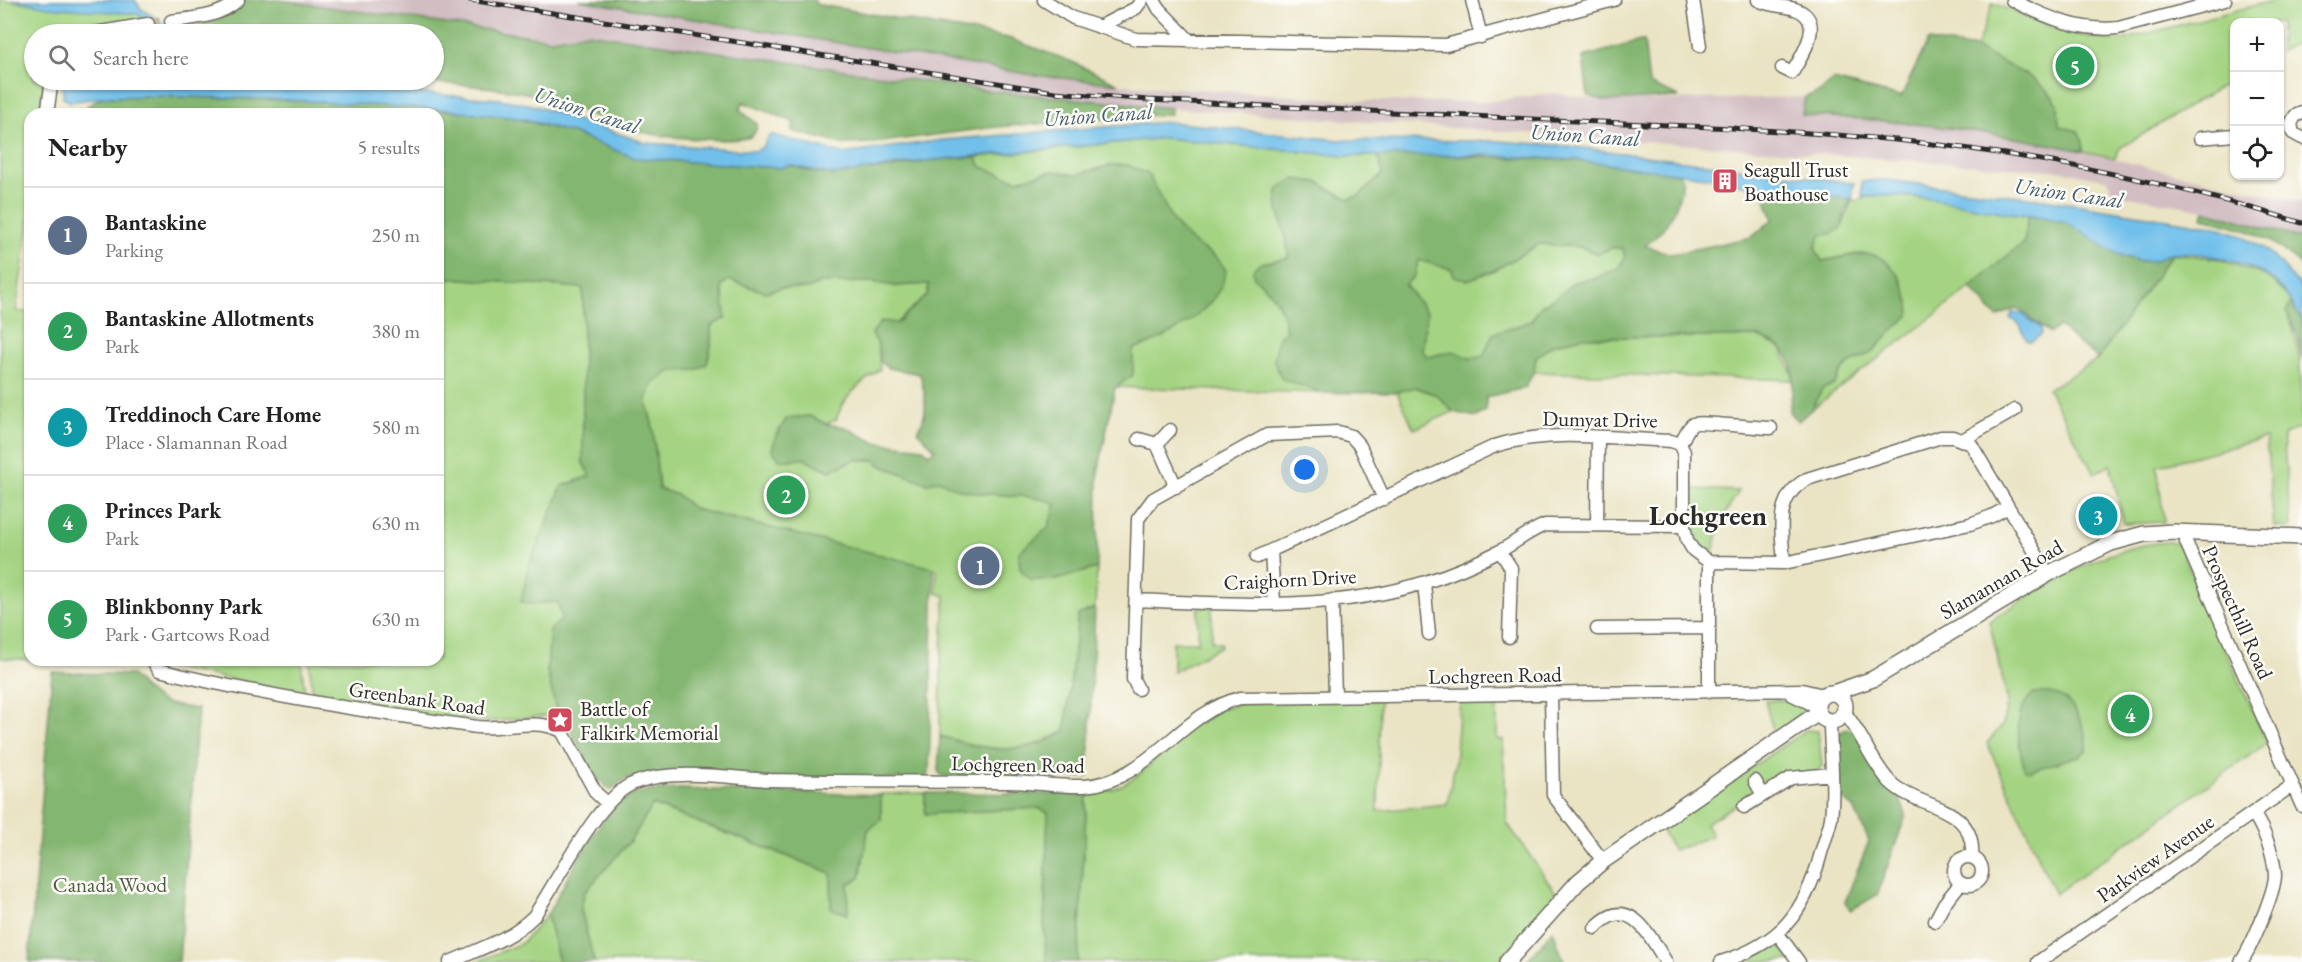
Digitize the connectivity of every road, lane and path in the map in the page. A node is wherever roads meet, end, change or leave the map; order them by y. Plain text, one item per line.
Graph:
1 (238, 0) edge
2 (1044, 0) edge
3 (1142, 0) edge
4 (1154, 0) edge
5 (1472, 0) edge
6 (1614, 0) edge
7 (1693, 0) edge
8 (1758, 0) edge
9 (2012, 0) edge
10 (2225, 0) edge
11 (171, 21) tunnel mouth
12 (1099, 27) junction
13 (1480, 37) junction
14 (1190, 41) junction
15 (1700, 46) dead end
16 (1782, 68) dead end
17 (51, 90) edge
18 (48, 108) edge
19 (2302, 113) edge
20 (2285, 130) edge
21 (2230, 134) edge
22 (2200, 138) dead end
23 (2302, 138) edge
24 (2015, 410) dead end
25 (1771, 428) dead end
26 (1170, 430) dead end
27 (1598, 438) junction
28 (1139, 439) dead end
29 (1964, 439) junction
30 (1157, 444) junction
31 (1680, 444) junction
32 (1176, 487) junction
33 (1384, 499) junction
34 (2008, 507) junction
35 (1597, 525) junction
36 (1684, 526) junction
37 (2186, 532) junction
38 (2302, 537) edge
39 (1270, 551) junction
40 (1500, 551) junction
41 (1257, 557) dead end
42 (1708, 562) junction
43 (1784, 563) junction
44 (2048, 574) junction
45 (1424, 583) junction
46 (1136, 600) junction
47 (1332, 600) junction
48 (1274, 603) junction
49 (1708, 628) junction
50 (1597, 629) dead end
51 (1429, 634) dead end
52 (1509, 637) dead end
53 (156, 666) edge
54 (1873, 679) junction
55 (1142, 691) dead end
56 (1709, 692) junction
57 (1551, 694) junction
58 (1335, 696) junction
59 (1824, 706) junction
60 (1845, 709) junction
61 (1831, 774) junction
62 (1755, 781) dead end
63 (2293, 785) junction
64 (1763, 795) junction
65 (608, 803) junction
66 (2302, 806) edge
67 (1744, 807) dead end
68 (2253, 813) junction
69 (1972, 857) junction
70 (1603, 861) junction
71 (1960, 884) junction
72 (1935, 921) dead end
73 (1595, 928) dead end
74 (1778, 934) junction
75 (450, 962) edge
76 (1507, 962) edge
77 (1666, 962) edge
78 (1721, 962) edge
79 (1798, 962) edge
80 (2038, 962) edge
81 (2241, 962) edge

1 - 11 street
2 - 12 street
3 - 12 street
4 - 14 street
5 - 13 street
6 - 13 street
7 - 15 street
8 - 16 street
9 - 10 street
12 - 14 street
13 - 14 street
17 - 18 street
19 - 20 street
20 - 23 street
21 - 22 street
24 - 29 street
25 - 31 street
26 - 30 street
27 - 31 street, Dumyat Drive
27 - 33 street, Dumyat Drive
27 - 35 street
28 - 30 street
29 - 34 street
29 - 43 street
30 - 32 street
31 - 36 street, Dumyat Drive
32 - 33 street
32 - 46 street
33 - 39 street, Dumyat Drive
34 - 43 street
34 - 44 street
35 - 36 street, Craighorn Drive
35 - 40 street, Craighorn Drive
36 - 42 street, Dumyat Drive
37 - 38 main road, Slamannan Road
37 - 44 main road, Slamannan Road
37 - 63 street, Prospecthill Road
39 - 41 street, Dumyat Drive
39 - 48 street
40 - 45 street, Craighorn Drive
40 - 52 street
42 - 43 street
42 - 49 street
44 - 54 main road, Slamannan Road
45 - 47 street, Craighorn Drive
45 - 51 street
46 - 48 street, Craighorn Drive
46 - 55 street
47 - 48 street, Craighorn Drive
47 - 58 street
49 - 50 street
49 - 56 street
53 - 65 street, Greenbank Road
54 - 59 main road, Slamannan Road
54 - 60 main road, Slamannan Road
56 - 57 street, Lochgreen Road
56 - 59 street, Lochgreen Road
57 - 58 street, Lochgreen Road
57 - 70 street
58 - 65 street, Lochgreen Road
59 - 60 main road, Slamannan Road
59 - 60 main road
59 - 61 street
59 - 70 main road, Slamannan Road
60 - 69 street
61 - 64 street
61 - 74 street
62 - 64 street
63 - 66 street, Prospecthill Road
63 - 68 street, Parkview Avenue
64 - 67 street
65 - 75 street, Lochgreen Road
68 - 80 street, Parkview Avenue
68 - 81 street
69 - 71 street
69 - 71 street
70 - 76 main road, Slamannan Road
71 - 72 street
73 - 77 street
74 - 78 street
74 - 79 street

